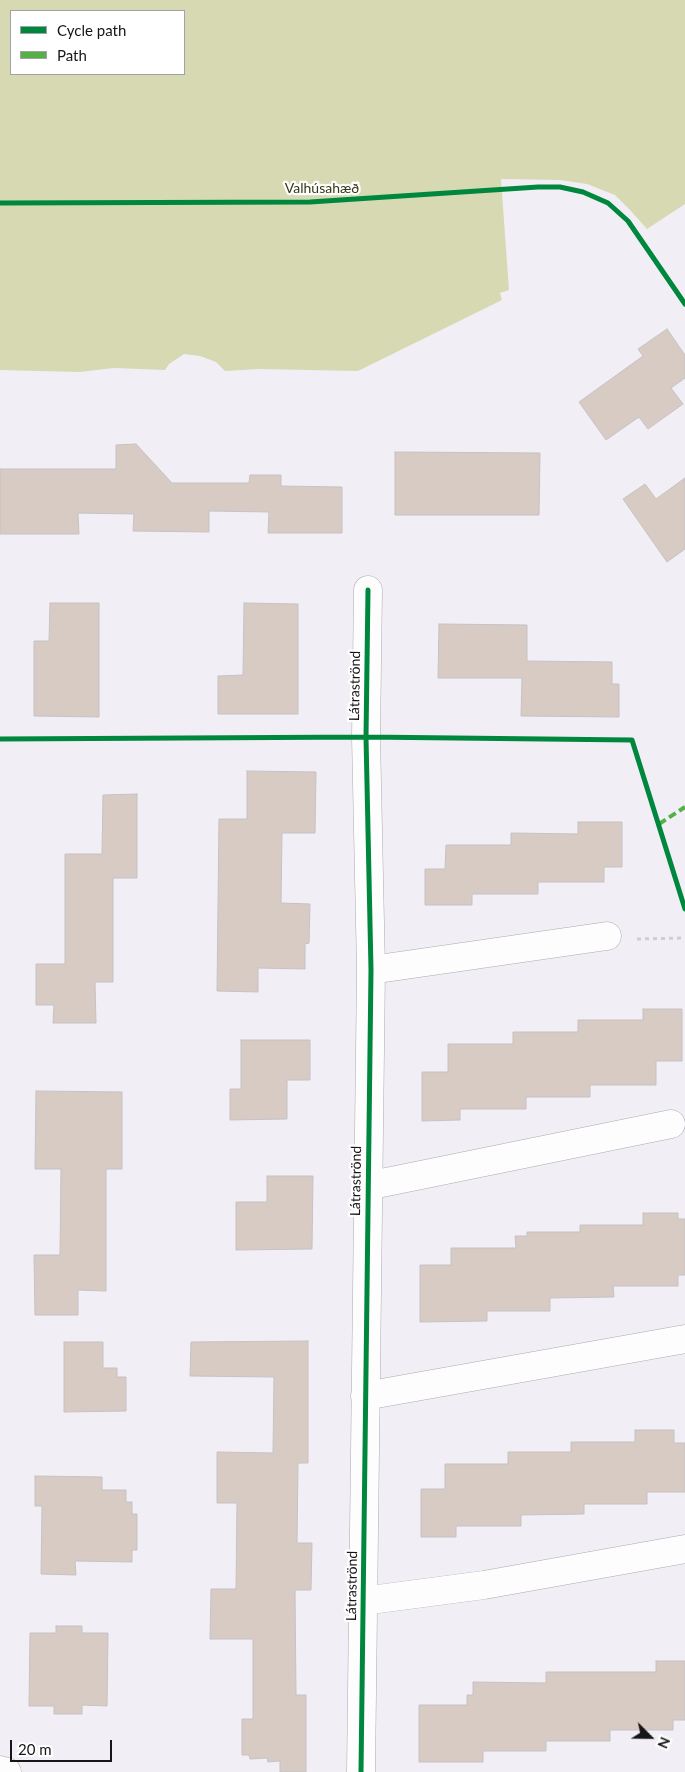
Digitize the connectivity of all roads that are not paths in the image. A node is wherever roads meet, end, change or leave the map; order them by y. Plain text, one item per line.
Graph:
1 (368, 590) dead end
2 (607, 936) road end
3 (370, 970) junction
4 (671, 1124) dead end
5 (367, 1186) junction
6 (685, 1339) edge
7 (365, 1396) junction
8 (685, 1549) edge
9 (363, 1601) junction
10 (0, 1770) edge
11 (7, 1772) edge
12 (361, 1772) edge

1 - 3 street, Látraströnd
2 - 3 street
3 - 5 street, Látraströnd
4 - 5 street
5 - 7 street, Látraströnd
6 - 7 street
7 - 9 street, Látraströnd
8 - 9 street
9 - 12 street, Látraströnd
10 - 11 street

